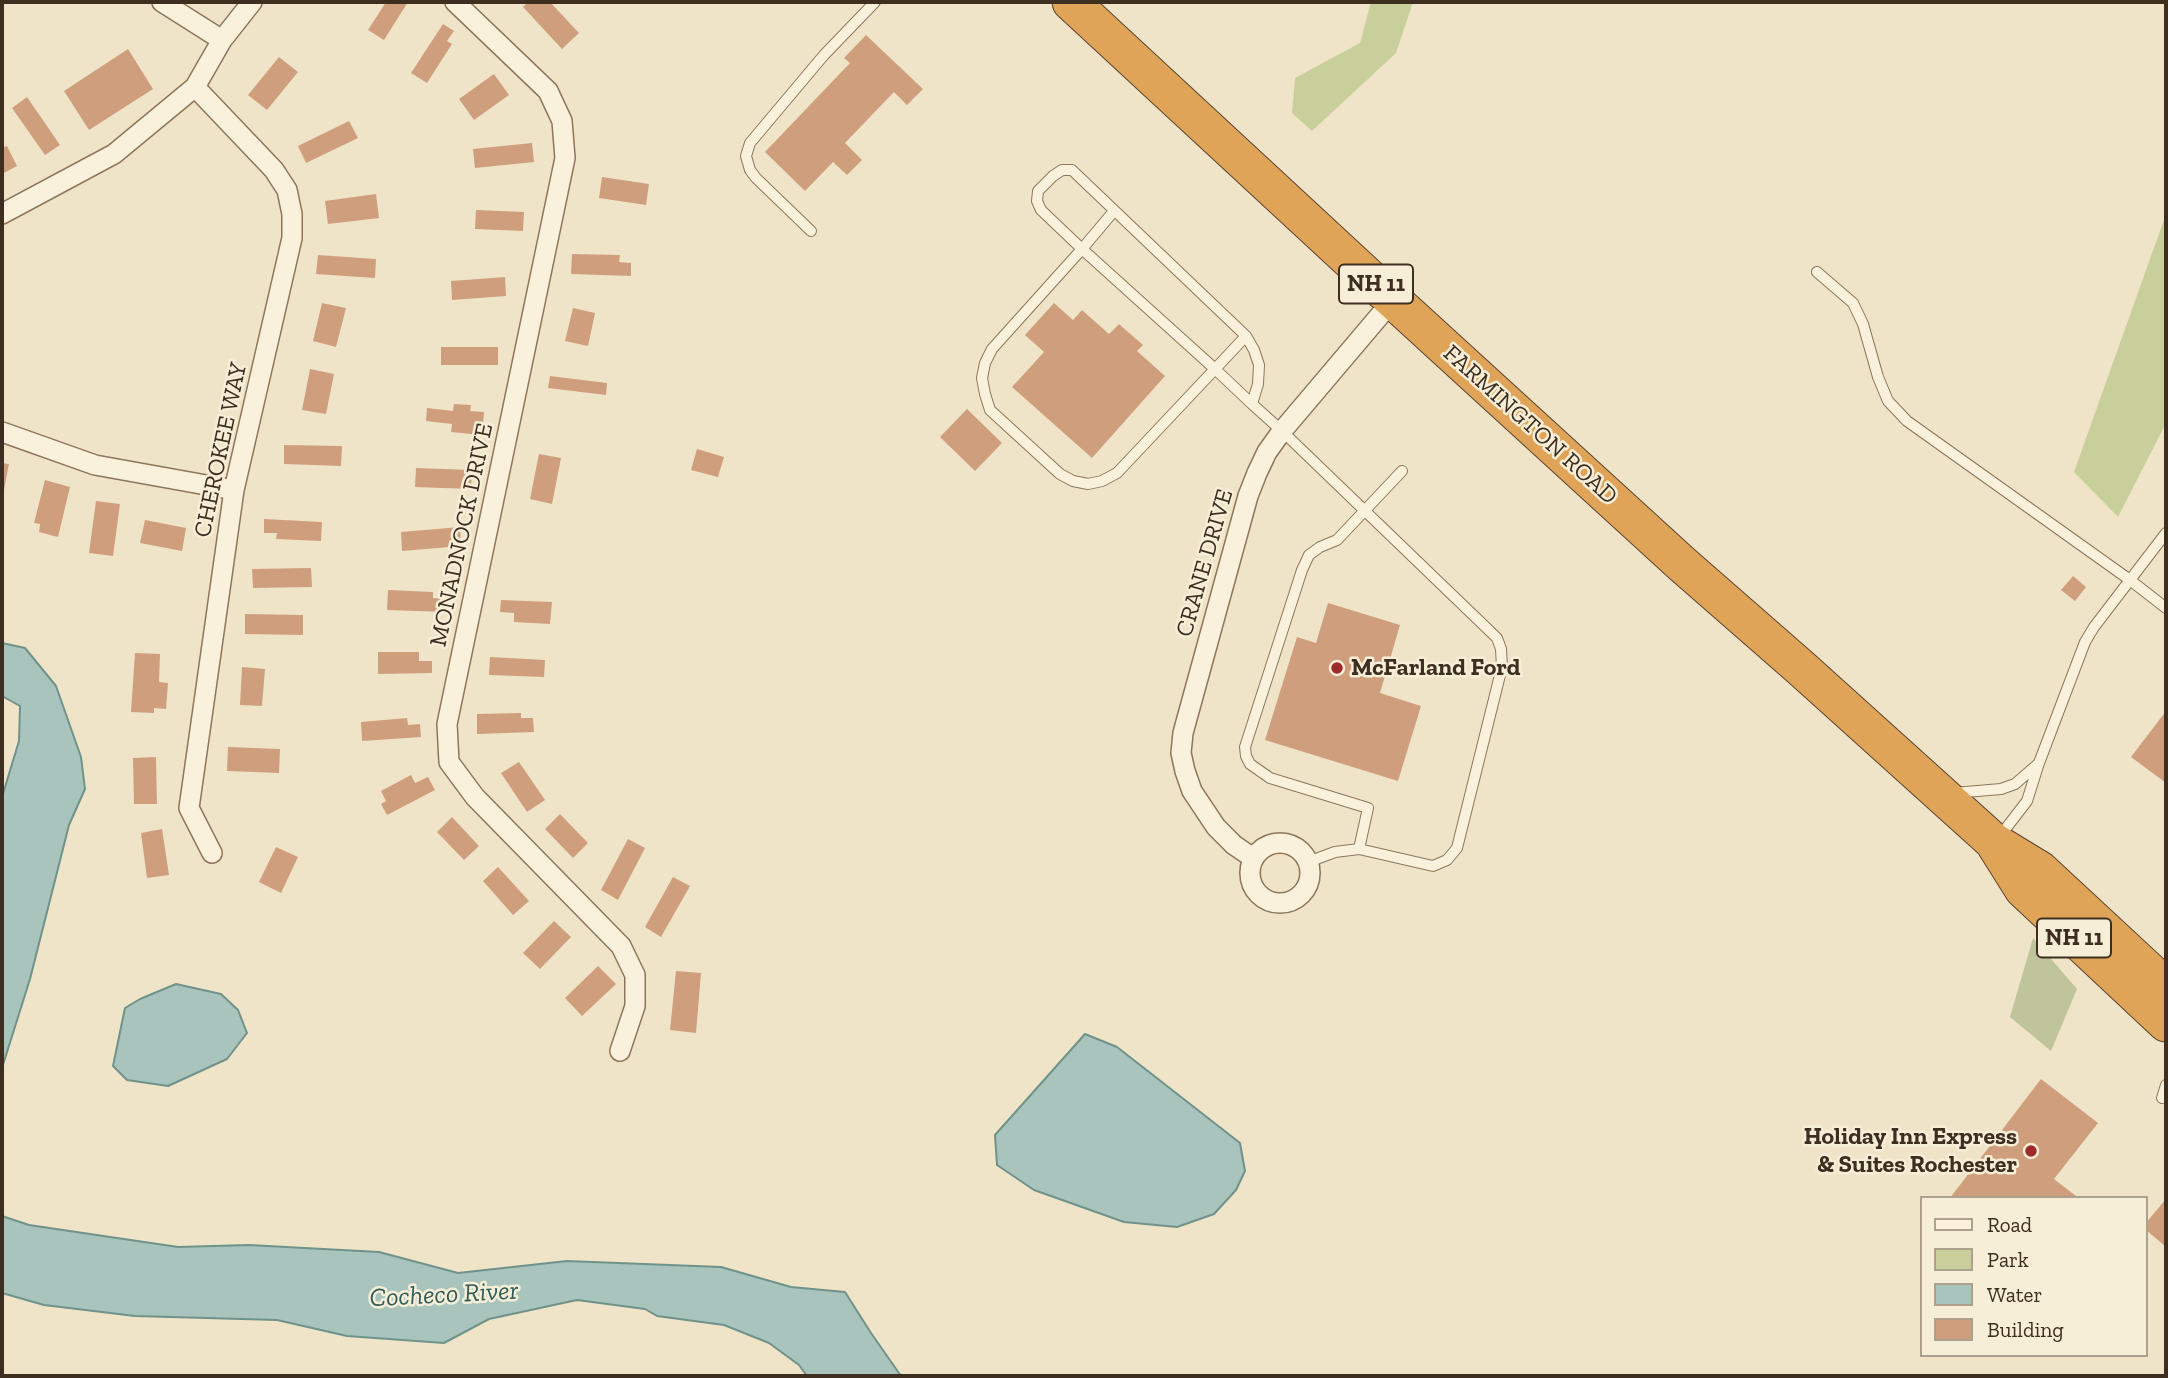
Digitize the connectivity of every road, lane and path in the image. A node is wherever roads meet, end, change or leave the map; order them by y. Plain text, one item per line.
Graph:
1 (162, 2) edge
2 (252, 2) edge
3 (455, 2) edge
4 (875, 2) edge
5 (1072, 2) edge
6 (222, 40) junction
7 (195, 87) junction
8 (1114, 211) junction
9 (2, 214) edge
10 (811, 231) dead end
11 (1082, 249) junction
12 (1817, 272) dead end
13 (1393, 300) junction
14 (1246, 337) junction
15 (1215, 369) junction
16 (1252, 404) junction
17 (1283, 431) junction
18 (2, 432) edge
19 (1402, 471) dead end
20 (234, 490) junction
21 (1365, 511) junction
22 (2166, 533) edge
23 (2130, 580) junction
24 (2166, 608) edge
25 (2039, 763) junction
26 (1941, 794) junction
27 (1994, 842) junction
28 (1359, 849) junction
29 (212, 853) dead end
30 (1254, 858) junction
31 (1308, 862) junction
32 (2166, 987) edge
33 (2166, 1023) edge
34 (620, 1051) dead end
35 (2166, 1085) edge
36 (2166, 1096) edge

1 - 6 street
2 - 6 street
3 - 34 street, MONADNOCK DRIVE
4 - 10 lane
5 - 13 highway, FARMINGTON ROAD / NH 11
6 - 7 street
7 - 9 street
7 - 20 street, CHEROKEE WAY
8 - 11 lane
8 - 11 lane
8 - 14 lane
11 - 15 lane
11 - 15 lane
12 - 23 lane
13 - 17 street, CRANE DRIVE
13 - 26 highway, FARMINGTON ROAD / NH 11
14 - 15 lane
14 - 16 lane
15 - 16 lane
16 - 17 lane
17 - 21 lane
17 - 30 street, CRANE DRIVE
18 - 20 street
19 - 21 lane
20 - 29 street, CHEROKEE WAY
21 - 28 lane
21 - 28 lane
22 - 23 lane
23 - 24 lane
23 - 25 lane
25 - 26 lane
25 - 27 lane
26 - 27 highway, FARMINGTON ROAD / NH 11
27 - 32 highway, FARMINGTON ROAD / NH 11
27 - 33 highway, FARMINGTON ROAD / NH 11
28 - 31 lane
30 - 31 street
30 - 31 street
35 - 36 lane

